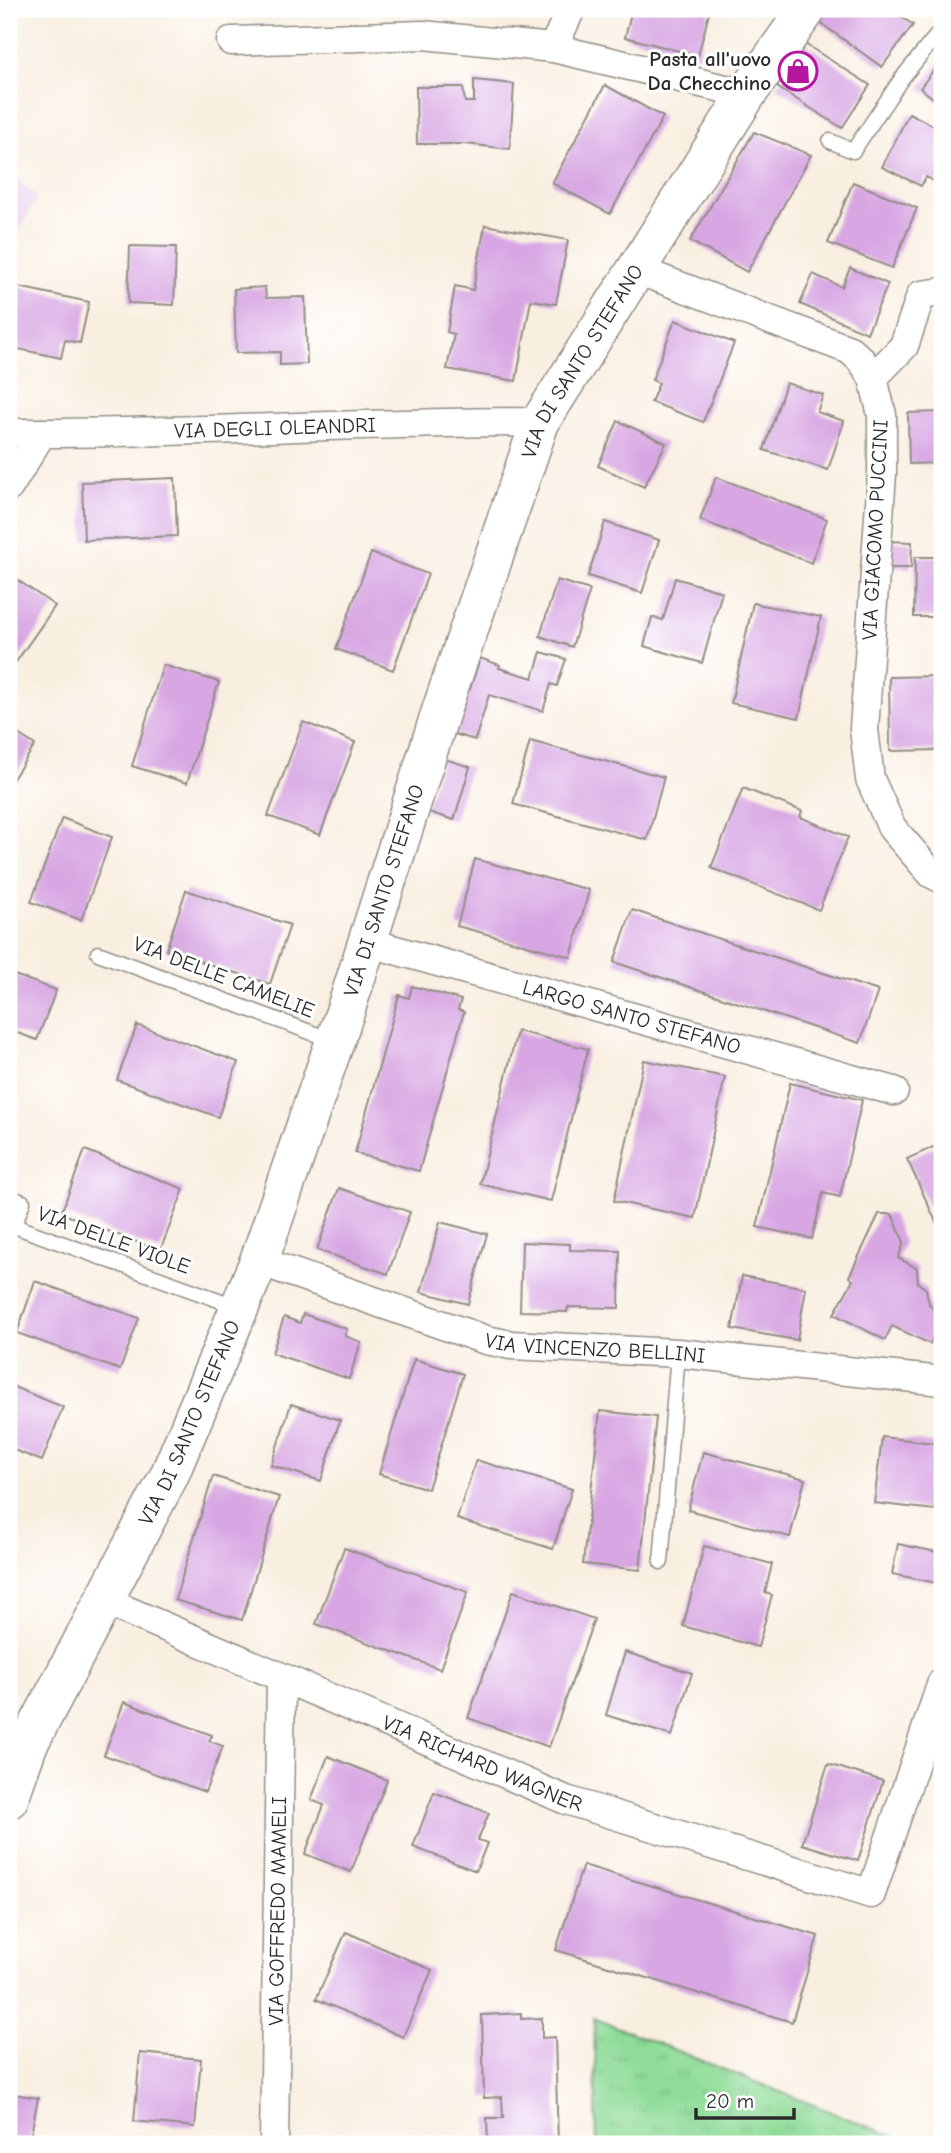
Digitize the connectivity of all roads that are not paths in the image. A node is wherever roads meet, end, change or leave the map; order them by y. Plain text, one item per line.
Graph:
1 (571, 9) edge
2 (807, 9) edge
3 (942, 29) edge
4 (231, 41) dead end
5 (553, 48) junction
6 (747, 94) junction
7 (830, 141) dead end
8 (637, 270) junction
9 (942, 292) edge
10 (873, 378) junction
11 (540, 422) junction
12 (9, 433) edge
13 (42, 433) junction
14 (9, 487) edge
15 (942, 879) edge
16 (367, 942) junction
17 (98, 953) dead end
18 (335, 1041) junction
19 (894, 1091) dead end
20 (9, 1197) edge
21 (259, 1261) junction
22 (239, 1307) junction
23 (678, 1353) junction
24 (942, 1381) edge
25 (661, 1562) dead end
26 (105, 1601) junction
27 (281, 1679) junction
28 (942, 1682) edge
29 (18, 1746) edge
30 (10, 1794) edge
31 (274, 2144) edge

1 - 5 street
2 - 6 street, VIA DI SANTO STEFANO
3 - 7 lane
4 - 5 street
5 - 6 street
6 - 8 street, VIA DI SANTO STEFANO
8 - 10 street, VIA GIACOMO PUCCINI
8 - 11 street, VIA DI SANTO STEFANO
9 - 10 street
10 - 15 street, VIA GIACOMO PUCCINI
11 - 13 street, VIA DEGLI OLEANDRI
11 - 16 street, VIA DI SANTO STEFANO
12 - 13 street, VIA DEGLI OLEANDRI
13 - 14 street
16 - 18 street, VIA DI SANTO STEFANO
16 - 19 street, LARGO SANTO STEFANO
17 - 18 lane, VIA DELLE CAMELIE
18 - 21 street, VIA DI SANTO STEFANO
20 - 22 lane, VIA DELLE VIOLE
21 - 22 street, VIA DI SANTO STEFANO
21 - 23 street, VIA VINCENZO BELLINI
22 - 26 street, VIA DI SANTO STEFANO
23 - 24 street, VIA VINCENZO BELLINI
23 - 25 lane
26 - 27 street, VIA RICHARD WAGNER
26 - 29 street, VIA DI SANTO STEFANO
27 - 28 street, VIA RICHARD WAGNER
27 - 31 street, VIA GOFFREDO MAMELI
29 - 30 street, VIA DI SANTO STEFANO

